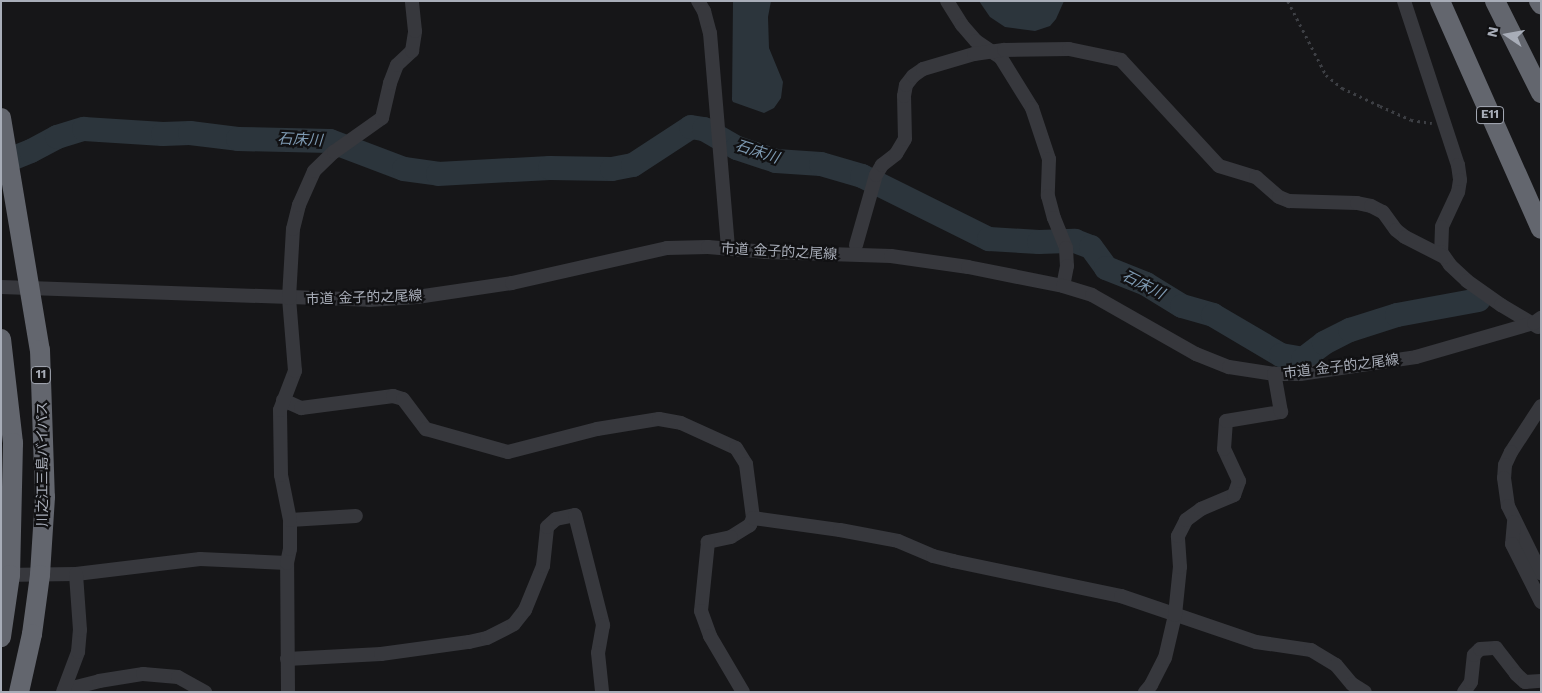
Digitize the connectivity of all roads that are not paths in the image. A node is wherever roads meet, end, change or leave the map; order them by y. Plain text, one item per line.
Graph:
1 (412, 1) edge
2 (698, 1) edge
3 (947, 1) edge
4 (1404, 1) edge
5 (1440, 1) edge
6 (1495, 1) edge
7 (991, 51) junction
8 (1541, 93) edge
9 (1, 118) edge
10 (1541, 229) edge
11 (856, 246) dead end
12 (728, 248) junction
13 (1444, 257) junction
14 (1, 286) edge
15 (1063, 286) junction
16 (30, 288) junction
17 (289, 298) junction
18 (1538, 323) edge
19 (1, 339) edge
20 (1274, 374) junction
21 (283, 400) junction
22 (1541, 406) edge
23 (356, 516) dead end
24 (753, 518) junction
25 (290, 520) junction
26 (1514, 521) junction
27 (287, 563) junction
28 (1541, 573) edge
29 (76, 574) junction
30 (6, 575) edge
31 (40, 575) junction
32 (1541, 602) edge
33 (1174, 615) junction
34 (1, 637) edge
35 (287, 659) junction
36 (1541, 681) edge
37 (63, 691) edge
38 (19, 692) edge
39 (205, 692) edge
40 (288, 692) edge
41 (602, 692) edge
42 (743, 692) edge
43 (1145, 692) edge
44 (1365, 692) edge
45 (1464, 692) edge

1 - 17 street
2 - 12 street
3 - 7 street
4 - 13 street
5 - 10 highway, E11
6 - 8 highway
7 - 11 street
7 - 13 street
7 - 15 street
9 - 16 highway, 川之江三島バイパス / 11
12 - 15 street, 市道 金子的之尾線
12 - 17 street, 市道 金子的之尾線
13 - 18 street
14 - 16 street, 市道 金子的之尾線
15 - 20 street, 市道 金子的之尾線
16 - 17 street, 市道 金子的之尾線
16 - 31 highway, 川之江三島バイパス / 11
17 - 21 street
18 - 20 street, 市道 金子的之尾線
19 - 30 highway, 川之江三島バイパス
20 - 33 street
21 - 24 street
21 - 25 street
22 - 26 street
23 - 25 street
24 - 33 street
24 - 42 street
25 - 27 street
26 - 28 street
26 - 32 street
27 - 29 street
27 - 35 street
29 - 31 street
29 - 37 street
30 - 31 street
30 - 34 highway, 川之江三島バイパス
31 - 38 highway, 川之江三島バイパス / 11
33 - 43 street
33 - 44 street
35 - 40 street
35 - 41 street
36 - 45 street
37 - 39 street

